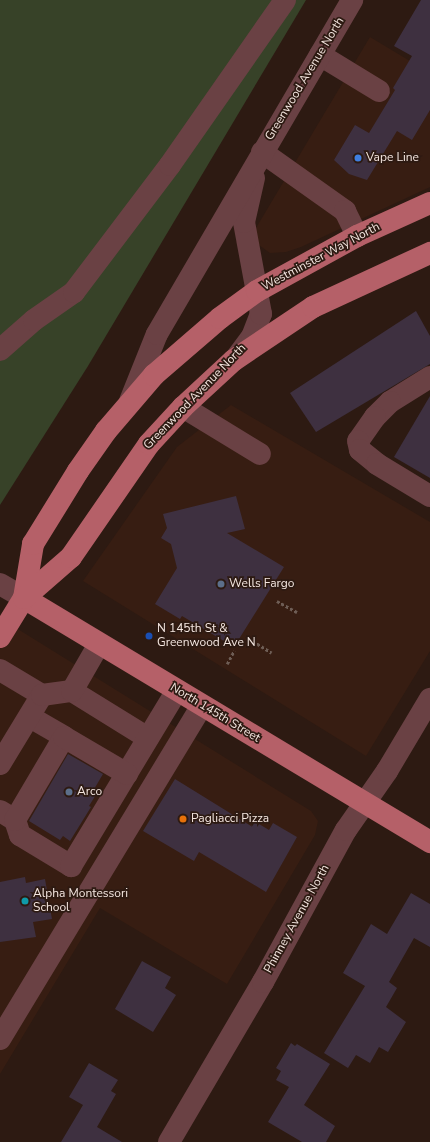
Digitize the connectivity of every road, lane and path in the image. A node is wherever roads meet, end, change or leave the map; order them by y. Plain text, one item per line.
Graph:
1 (285, 0) edge
2 (352, 0) edge
3 (320, 55) junction
4 (379, 91) dead end
5 (261, 155) junction
6 (430, 203) edge
7 (357, 236) junction
8 (430, 253) edge
9 (257, 291) junction
10 (0, 350) edge
11 (234, 360) junction
12 (430, 377) edge
13 (130, 402) junction
14 (183, 407) junction
15 (260, 454) dead end
16 (430, 496) edge
17 (0, 584) edge
18 (24, 598) junction
19 (277, 601) dead end
20 (297, 612) dead end
21 (0, 637) edge
22 (253, 641) dead end
23 (99, 644) junction
24 (234, 651) dead end
25 (272, 653) dead end
26 (227, 664) dead end
27 (0, 670) edge
28 (177, 690) junction
29 (72, 691) junction
30 (42, 695) junction
31 (430, 699) edge
32 (202, 706) junction
33 (30, 717) junction
34 (64, 737) junction
35 (148, 738) junction
36 (0, 764) edge
37 (126, 774) junction
38 (363, 802) junction
39 (7, 816) edge
40 (430, 842) edge
41 (0, 1039) edge
42 (170, 1142) edge

1 - 10 street
2 - 3 street, Greenwood Avenue North
3 - 4 street
3 - 5 street, Greenwood Avenue North
5 - 7 street
5 - 9 street, Greenwood Avenue North
5 - 13 street, Greenwood Avenue North
6 - 7 main road, Westminster Way North
7 - 9 main road, Westminster Way North
8 - 11 main road
9 - 11 street, Greenwood Avenue North
9 - 13 main road, Westminster Way North
11 - 14 main road, Greenwood Avenue North
12 - 16 street
13 - 18 main road, Greenwood Avenue North
14 - 15 street
14 - 18 main road, Greenwood Avenue North
17 - 18 street, North 145th Street
18 - 21 main road, Greenwood Avenue North
18 - 23 main road, North 145th Street
19 - 20 path
22 - 25 path
23 - 28 main road, North 145th Street
23 - 29 street
24 - 26 path
27 - 30 street
28 - 32 main road, North 145th Street
28 - 35 street
29 - 30 street
29 - 35 street
30 - 33 street
31 - 38 street, Phinney Avenue North
32 - 38 main road, North 145th Street
32 - 41 street
33 - 34 street
33 - 36 street
34 - 37 street
34 - 39 street
35 - 37 street
37 - 39 street
38 - 40 main road, North 145th Street
38 - 42 street, Phinney Avenue North

